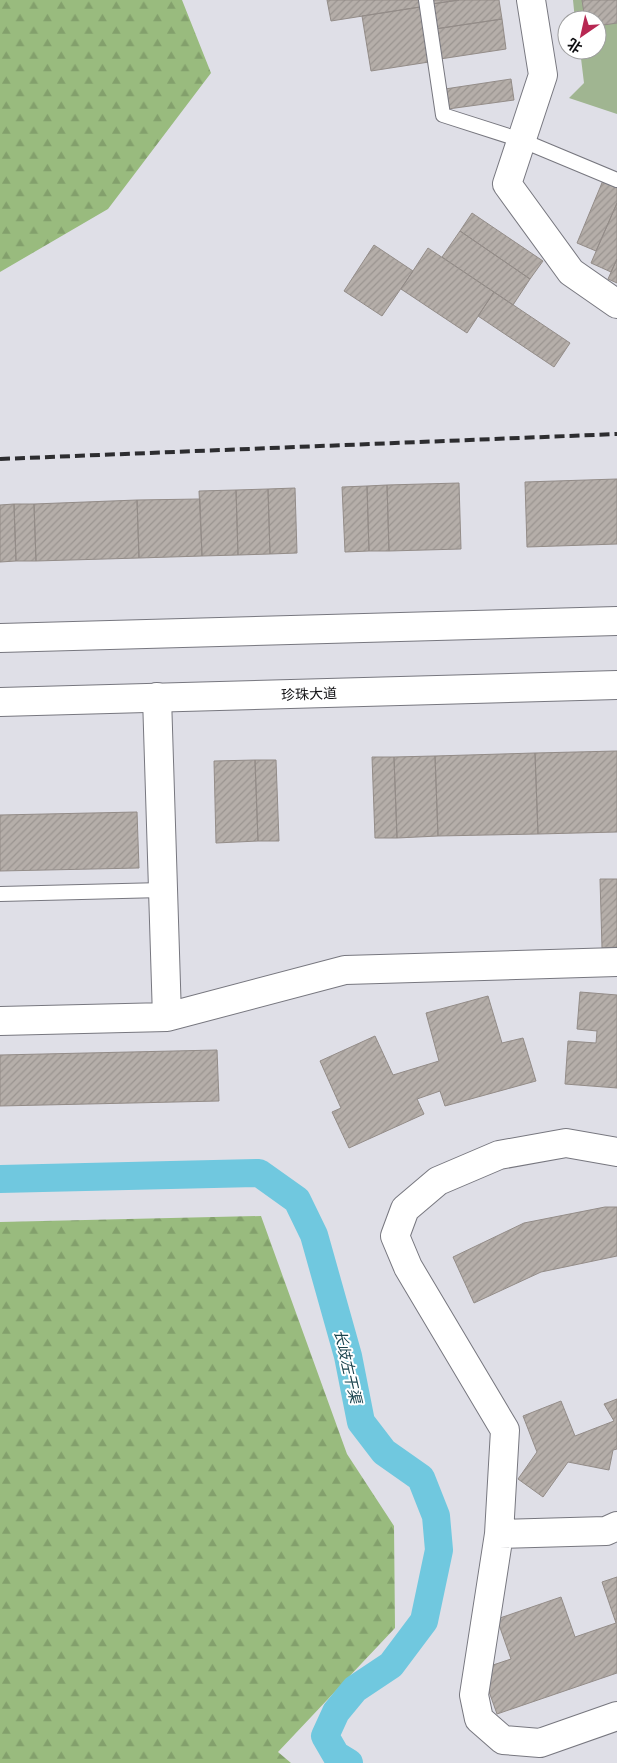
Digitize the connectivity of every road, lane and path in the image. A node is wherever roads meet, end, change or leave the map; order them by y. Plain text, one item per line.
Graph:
1 (426, 0) edge
2 (531, 0) edge
3 (521, 140) junction
4 (617, 180) edge
5 (617, 304) edge
6 (617, 621) edge
7 (0, 638) edge
8 (617, 685) edge
9 (156, 698) junction
10 (0, 702) edge
11 (163, 890) junction
12 (0, 894) edge
13 (617, 962) edge
14 (167, 1017) junction
15 (0, 1021) edge
16 (617, 1152) edge
17 (617, 1526) edge
18 (499, 1534) junction
19 (617, 1716) edge

1 - 3 lane
2 - 3 street
3 - 4 lane
3 - 5 street
6 - 7 street
8 - 9 street, 珍珠大道
9 - 10 street, 珍珠大道
9 - 11 street
11 - 12 lane
11 - 14 street
13 - 14 street
14 - 15 street
16 - 18 street
17 - 18 street
18 - 19 street

